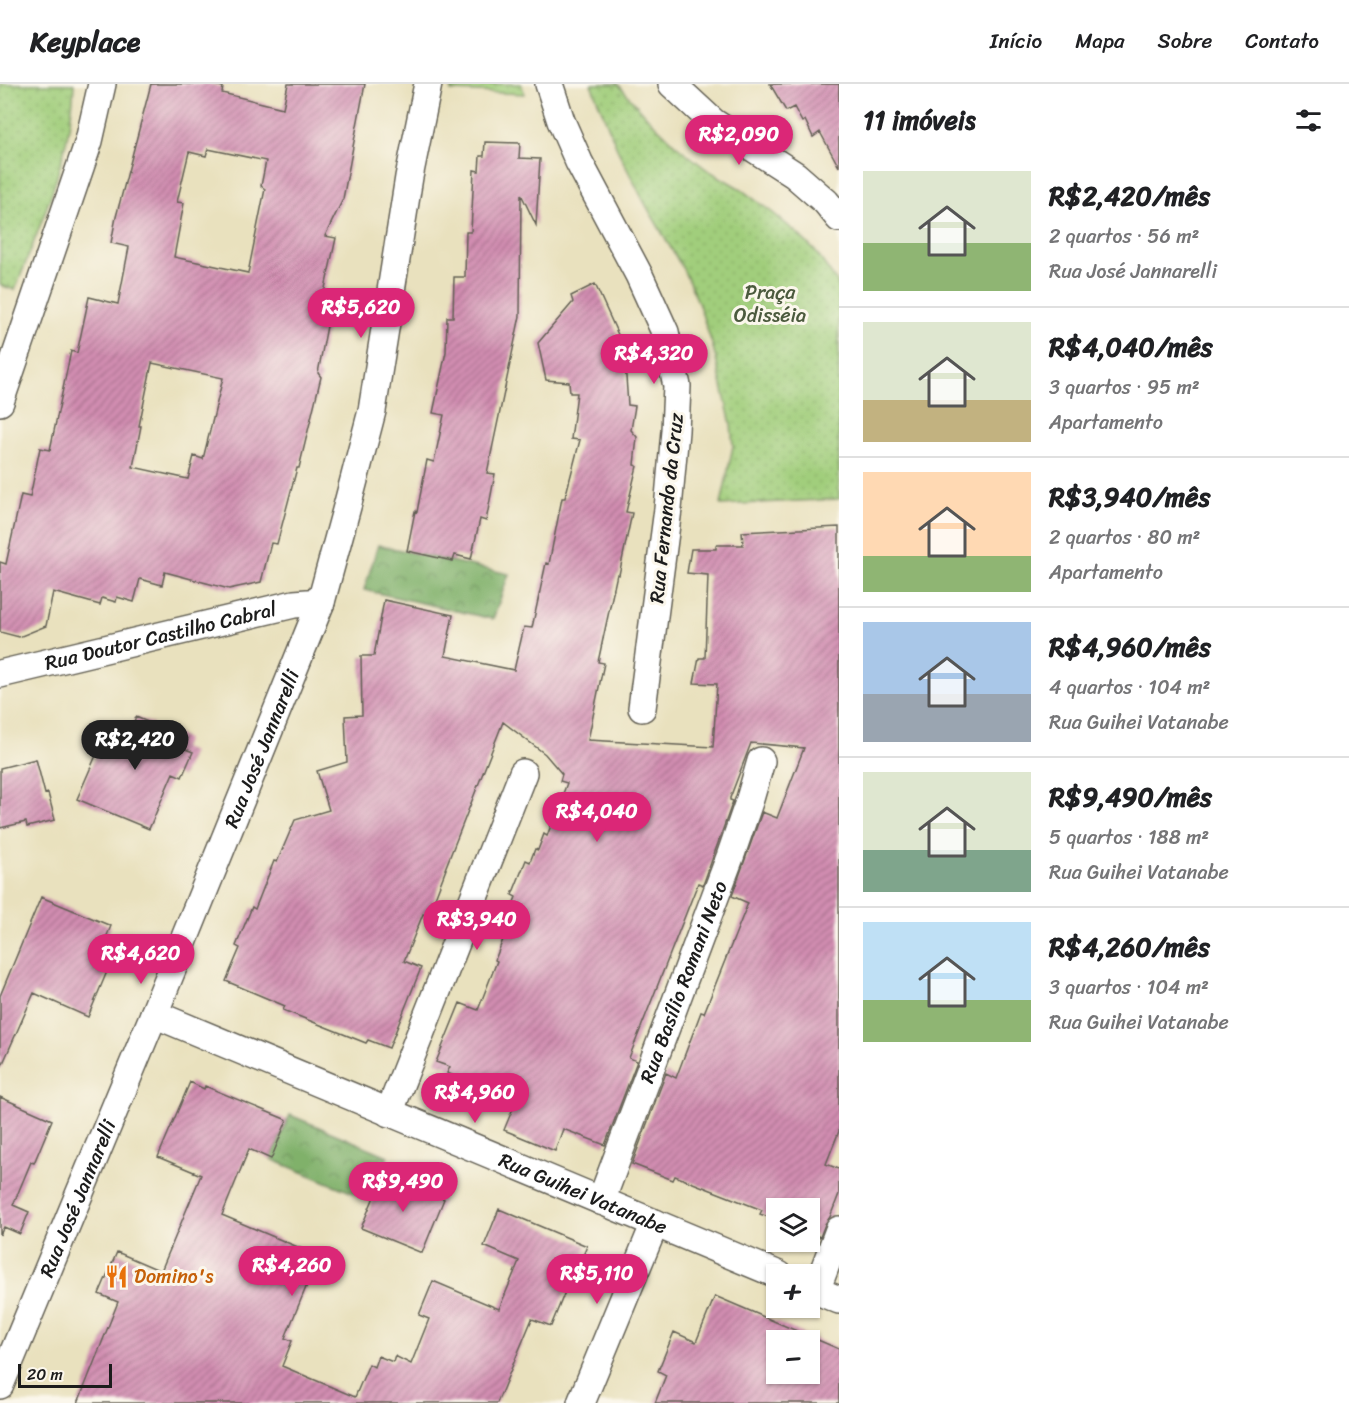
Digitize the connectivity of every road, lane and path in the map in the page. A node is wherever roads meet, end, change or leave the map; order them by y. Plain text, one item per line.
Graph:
1 (102, 84) edge
2 (428, 84) edge
3 (549, 84) edge
4 (672, 84) edge
5 (839, 218) edge
6 (0, 402) edge
7 (321, 602) junction
8 (0, 674) edge
9 (642, 708) dead end
10 (761, 761) dead end
11 (523, 773) dead end
12 (154, 1014) junction
13 (389, 1113) junction
14 (601, 1201) junction
15 (655, 1223) junction
16 (839, 1230) edge
17 (766, 1270) edge
18 (822, 1293) edge
19 (0, 1384) edge
20 (581, 1403) edge

1 - 6 street
2 - 7 street, Rua José Jannarelli
3 - 9 street, Rua Fernando da Cruz
4 - 5 street
7 - 8 street, Rua Doutor Castilho Cabral
7 - 12 street, Rua José Jannarelli
10 - 14 street, Rua Basílio Romani Neto
11 - 13 street
12 - 13 street, Rua Guihei Vatanabe
12 - 19 street, Rua José Jannarelli
13 - 14 street, Rua Guihei Vatanabe
14 - 15 street, Rua Guihei Vatanabe
15 - 17 street, Rua Guihei Vatanabe
15 - 20 street
16 - 18 street

